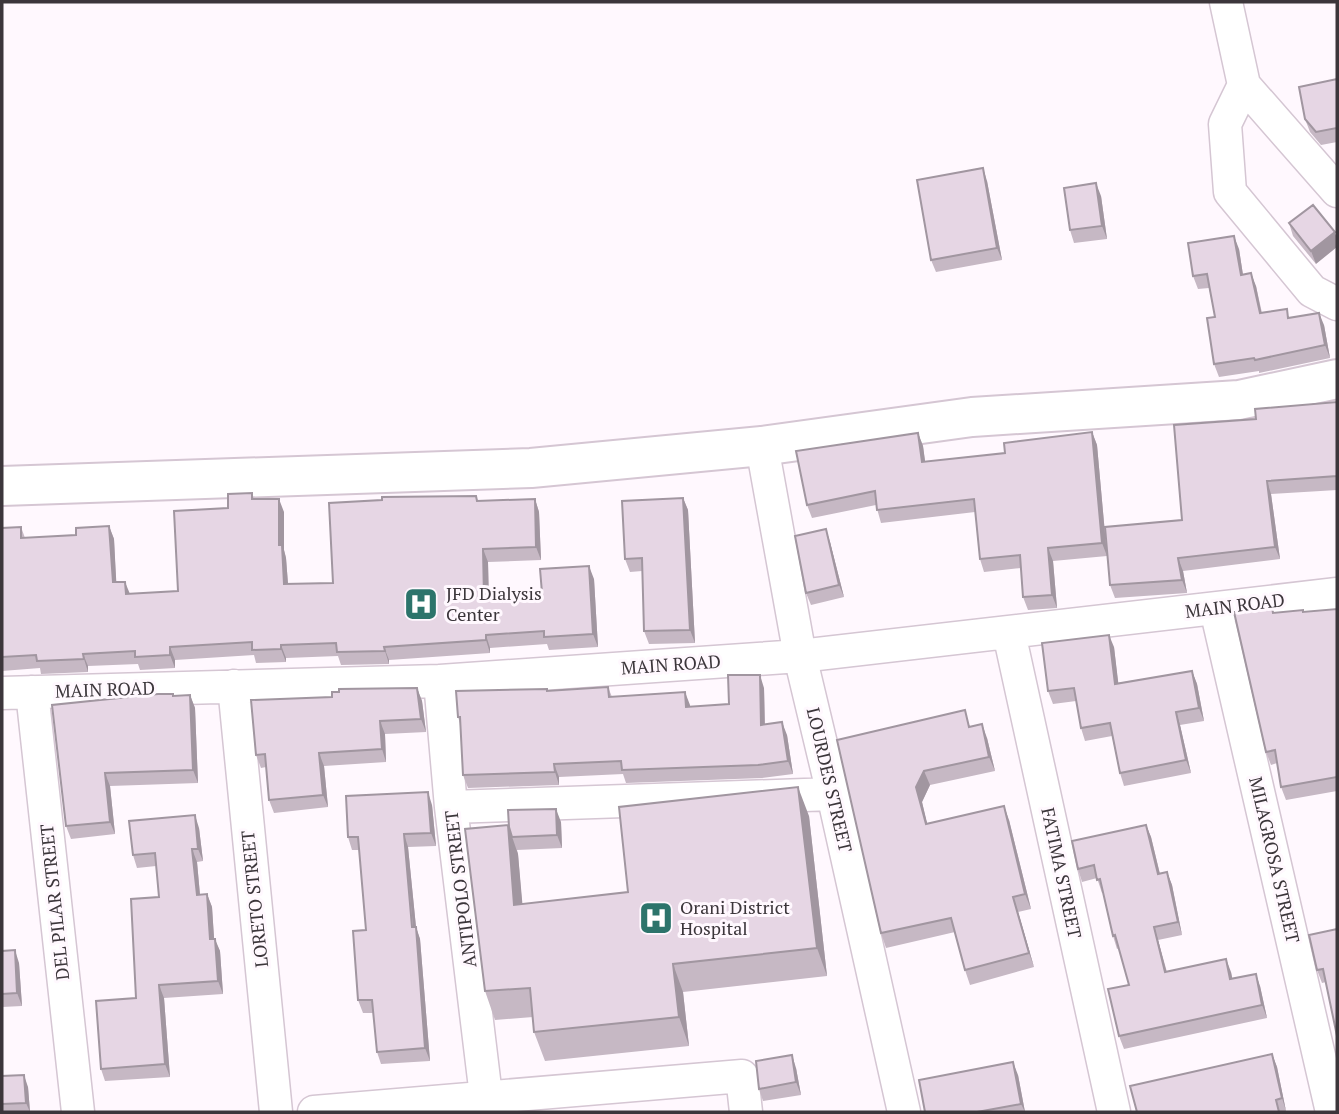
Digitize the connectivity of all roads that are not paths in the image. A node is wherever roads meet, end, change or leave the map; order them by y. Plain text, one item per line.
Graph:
1 (1226, 2) edge
2 (1244, 85) junction
3 (1337, 191) edge
4 (1337, 304) edge
5 (1337, 379) edge
6 (762, 446) junction
7 (2, 486) edge
8 (1337, 594) edge
9 (1216, 609) junction
10 (1009, 633) junction
11 (800, 656) junction
12 (440, 681) junction
13 (234, 686) junction
14 (17, 693) edge
15 (833, 794) junction
16 (451, 807) junction
17 (486, 1096) junction
18 (78, 1112) edge
19 (276, 1112) edge
20 (314, 1112) edge
21 (746, 1112) edge
22 (904, 1112) edge
23 (1114, 1112) edge
24 (1332, 1112) edge

1 - 2 street
2 - 3 street
2 - 4 street
5 - 6 street
6 - 7 street
6 - 11 street, LOURDES STREET
8 - 9 street, MAIN ROAD
9 - 10 street, MAIN ROAD
9 - 24 street, MILAGROSA STREET
10 - 11 street, MAIN ROAD
10 - 23 street, FATIMA STREET
11 - 12 street, MAIN ROAD
11 - 15 street, LOURDES STREET
12 - 13 street, MAIN ROAD
12 - 16 street, ANTIPOLO STREET
13 - 14 street, MAIN ROAD
13 - 19 street, LORETO STREET
14 - 18 street, DEL PILAR STREET
15 - 16 street
15 - 22 street, LOURDES STREET
16 - 17 street, ANTIPOLO STREET
17 - 20 street
17 - 21 street

